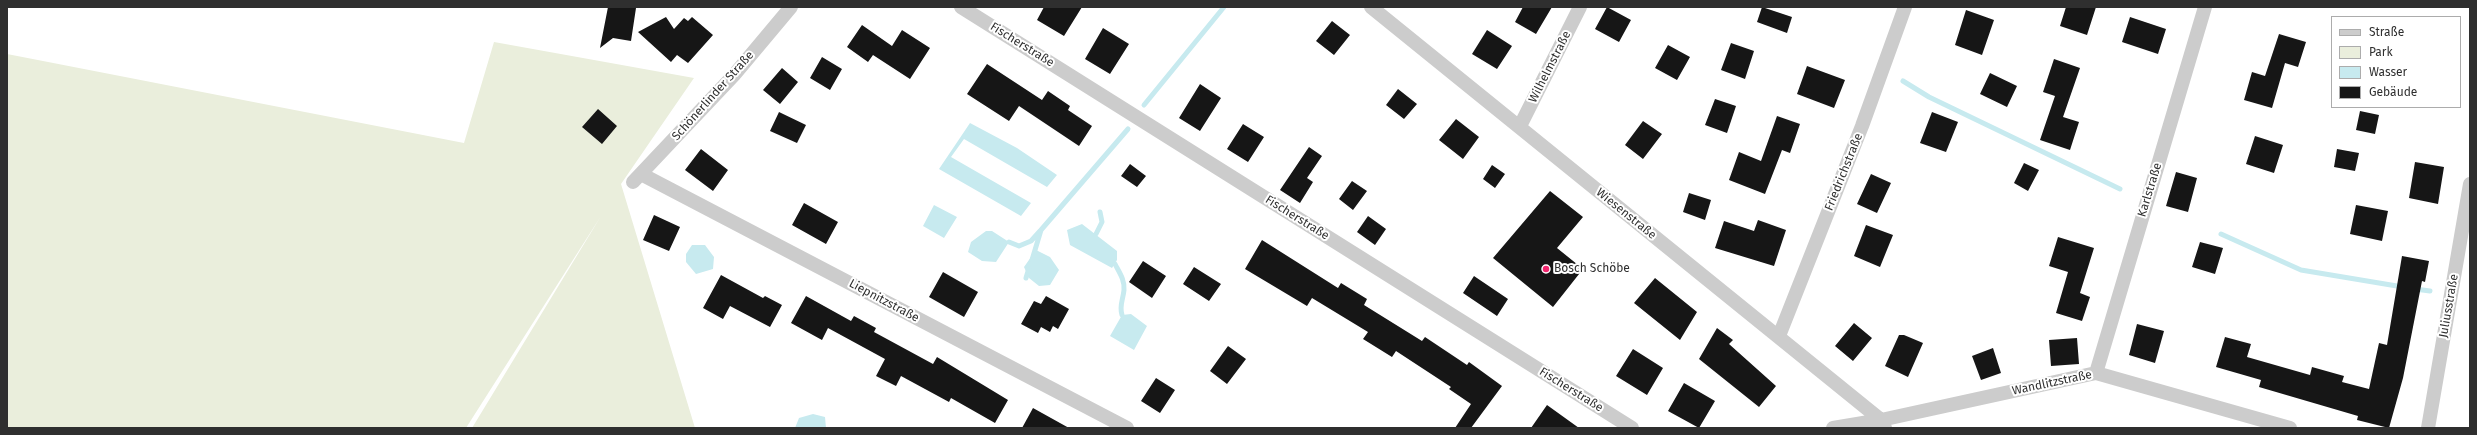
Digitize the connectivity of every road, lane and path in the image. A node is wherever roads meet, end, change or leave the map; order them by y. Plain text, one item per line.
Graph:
1 (791, 7) edge
2 (961, 7) edge
3 (1371, 7) edge
4 (1580, 7) edge
5 (1905, 7) edge
6 (2205, 7) edge
7 (1520, 126) junction
8 (637, 178) joint
9 (2470, 184) edge
10 (1779, 336) junction
11 (2096, 373) junction
12 (1883, 424) edge
13 (1127, 428) edge
14 (1632, 428) edge
15 (1833, 428) edge
16 (2290, 428) edge
17 (2428, 428) edge

1 - 8 street, Schönerlinder Straße
2 - 14 street, Fischerstraße
3 - 7 street, Wiesenstraße
4 - 7 street, Wilhelmstraße
5 - 10 street, Friedrichstraße
6 - 11 street, Karlstraße
7 - 10 street, Wiesenstraße
8 - 13 street, Liepnitzstraße
9 - 17 street, Juliusstraße
10 - 12 street, Wiesenstraße
11 - 12 street, Wandlitzstraße
11 - 16 street, Wandlitzstraße
12 - 15 street, Wandlitzstraße

